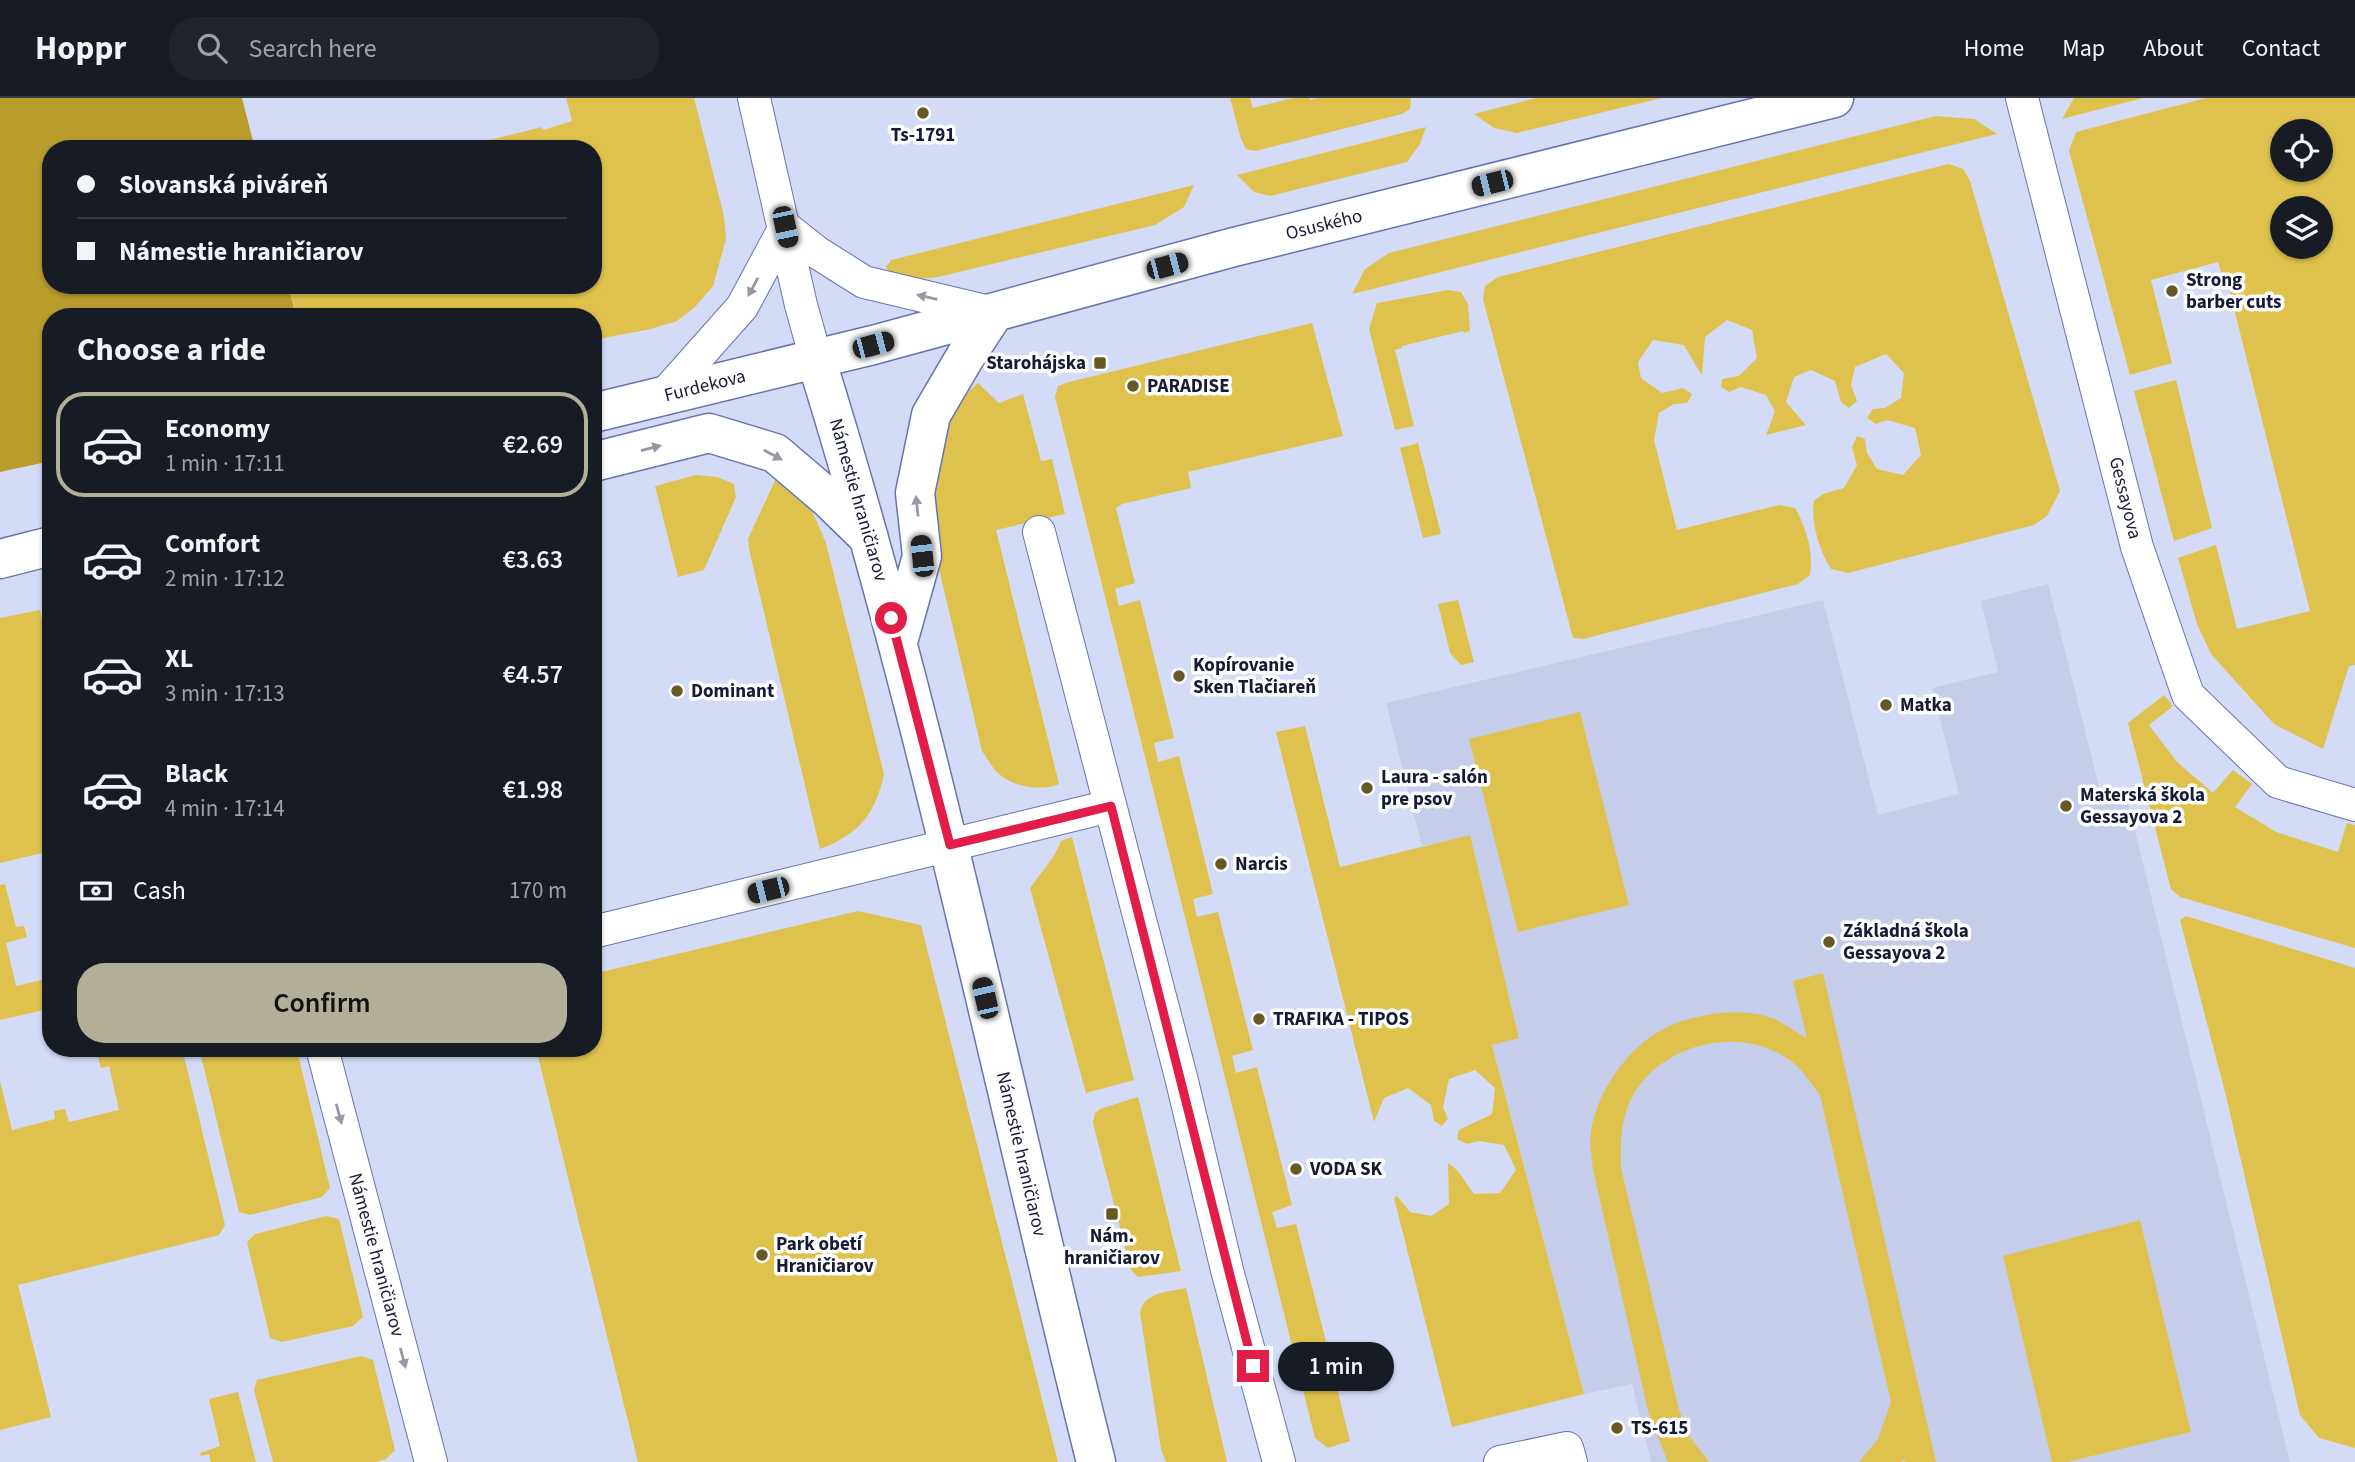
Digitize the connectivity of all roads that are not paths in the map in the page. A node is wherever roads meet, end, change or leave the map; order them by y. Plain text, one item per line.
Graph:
1 (754, 98) edge
2 (1834, 98) edge
3 (2022, 98) edge
4 (785, 227) junction
5 (994, 313) junction
6 (816, 359) junction
7 (663, 397) junction
8 (602, 411) edge
9 (602, 460) edge
10 (1039, 532) dead end
11 (870, 539) junction
12 (42, 548) edge
13 (0, 559) edge
14 (898, 644) junction
15 (2355, 805) edge
16 (1111, 806) junction
17 (950, 845) junction
18 (602, 930) edge
19 (324, 1057) edge
20 (431, 1462) edge
21 (1096, 1462) edge
22 (1279, 1462) edge
23 (1500, 1462) edge
24 (1571, 1462) edge

1 - 4 street
2 - 5 street, Osuského
3 - 15 street, Gessayova
5 -> 4 street
4 - 6 street
4 -> 7 street
5 - 6 street, Osuského
14 -> 5 street
6 - 7 street, Furdekova
6 - 11 street, Námestie hraničiarov
7 - 8 street, Furdekova
9 -> 11 street
10 - 16 street
11 - 14 street, Námestie hraničiarov
12 - 13 street
14 - 17 street, Námestie hraničiarov
16 - 17 street
16 - 22 street
17 - 18 street
17 - 21 street, Námestie hraničiarov
19 -> 20 street, Námestie hraničiarov
23 - 24 street

